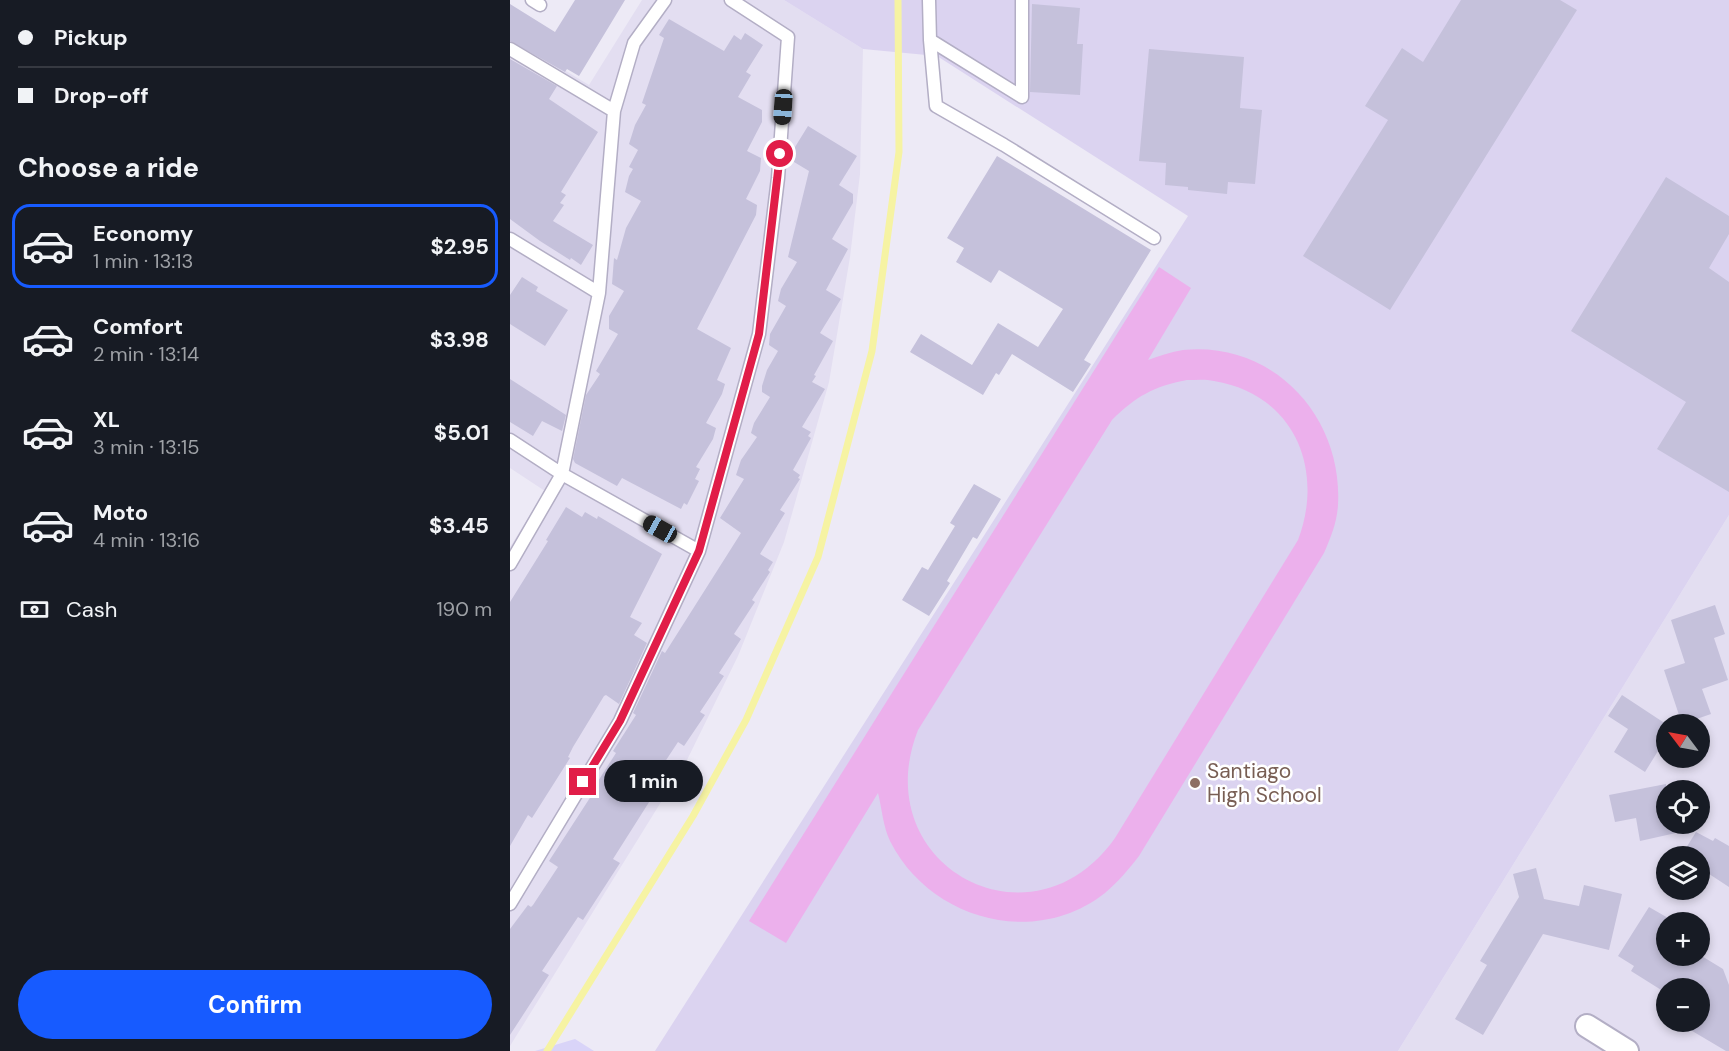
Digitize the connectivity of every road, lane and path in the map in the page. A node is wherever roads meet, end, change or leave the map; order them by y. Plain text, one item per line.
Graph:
1 (665, 0) edge
2 (731, 0) edge
3 (929, 0) edge
4 (1022, 0) edge
5 (930, 40) junction
6 (510, 49) edge
7 (614, 111) junction
8 (1154, 238) dead end
9 (510, 239) edge
10 (599, 293) junction
11 (510, 440) edge
12 (562, 474) junction
13 (699, 551) junction
14 (510, 564) edge
15 (510, 904) edge
16 (1587, 1026) dead end
17 (1627, 1051) edge

1 - 7 lane
2 - 13 lane
3 - 5 lane
4 - 5 lane
5 - 8 lane
6 - 7 lane
7 - 10 lane
9 - 10 lane
10 - 12 lane
11 - 12 lane
12 - 13 lane
12 - 14 lane
13 - 15 lane
16 - 17 street

